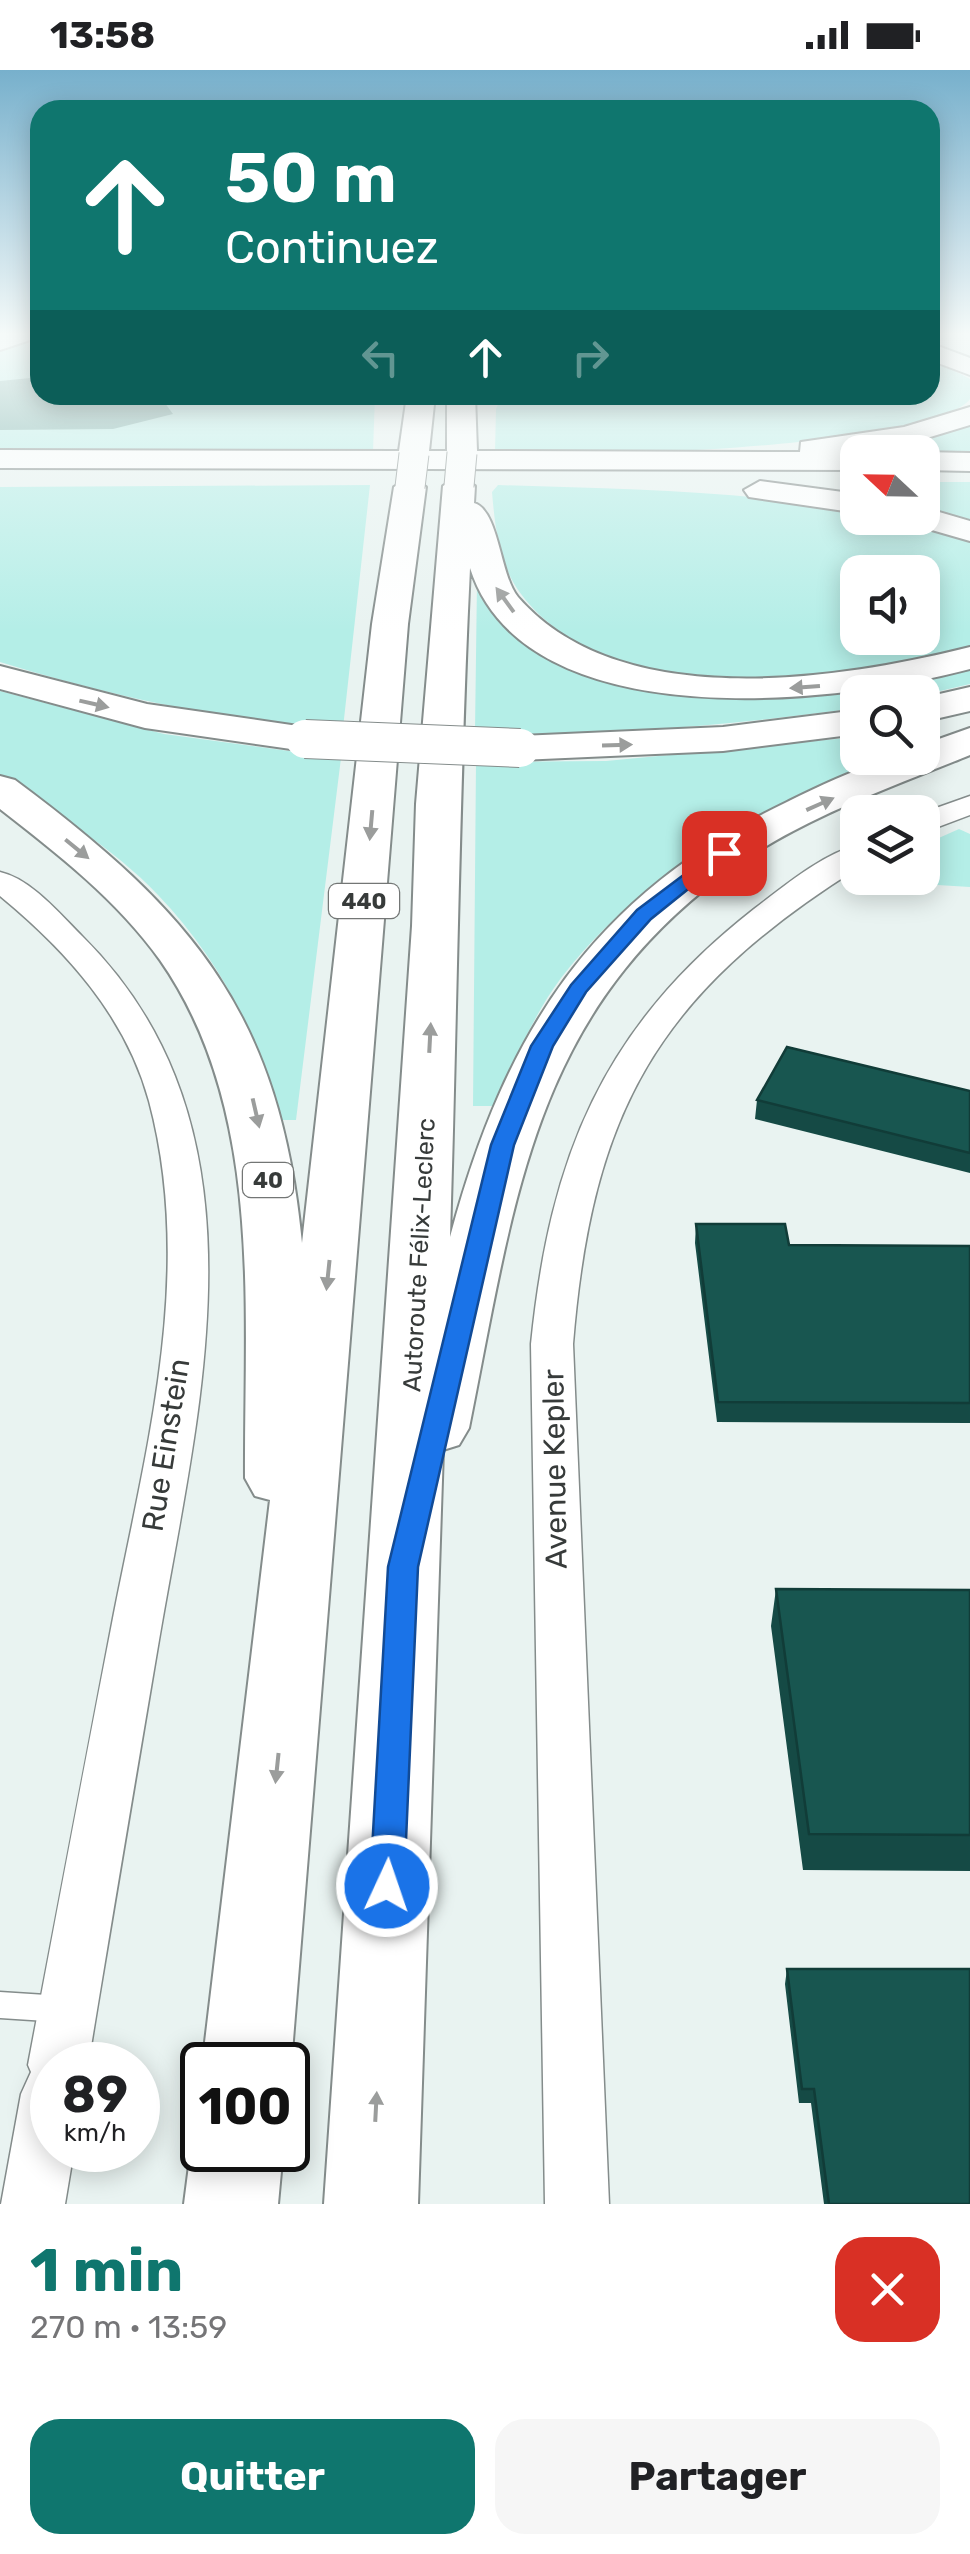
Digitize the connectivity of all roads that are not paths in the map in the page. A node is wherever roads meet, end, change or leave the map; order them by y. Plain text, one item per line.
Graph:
1 (396, 432) edge
2 (411, 432) edge
3 (461, 432) edge
4 (468, 432) edge
5 (925, 432) edge
6 (461, 448) junction
7 (0, 459) edge
8 (840, 462) edge
9 (940, 462) edge
10 (970, 462) edge
11 (521, 469) junction
12 (401, 470) junction
13 (0, 476) edge
14 (840, 476) edge
15 (940, 476) edge
16 (970, 476) edge
17 (460, 489) junction
18 (840, 502) edge
19 (940, 522) edge
20 (970, 531) edge
21 (970, 658) edge
22 (0, 677) edge
23 (970, 699) edge
24 (940, 706) edge
25 (840, 724) edge
26 (970, 740) edge
27 (0, 790) edge
28 (970, 804) edge
29 (940, 816) edge
30 (840, 866) edge
31 (6, 892) edge
32 (403, 1567) junction
33 (287, 1671) junction
34 (0, 2005) edge
35 (68, 2010) junction
36 (62, 2042) edge
37 (248, 2042) edge
38 (39, 2172) edge
39 (235, 2172) edge
40 (33, 2204) edge
41 (231, 2204) edge
42 (371, 2204) edge
43 (576, 2204) edge

1 - 12 highway
2 - 12 highway, 440
3 - 6 highway, Autoroute Félix-Leclerc
4 - 6 highway
5 - 11 highway
6 - 17 highway, Autoroute Félix-Leclerc, bridge
7 - 11 highway
8 - 11 highway
9 - 10 highway
11 - 13 highway
11 - 14 highway
11 - 18 highway
12 -> 33 highway, 440
15 - 16 highway
21 -> 17 highway
32 -> 17 highway, Autoroute Félix-Leclerc
19 - 20 highway
22 -> 25 highway, bridge
23 - 24 highway
32 -> 26 highway
27 -> 33 highway, 40
28 - 29 street
30 - 43 street, Avenue Kepler
31 - 35 street, Rue Einstein
42 -> 32 highway, Autoroute Félix-Leclerc
33 -> 37 highway, 40
34 - 35 lane
35 - 36 street, Rue Einstein
38 - 40 street
39 - 41 highway

